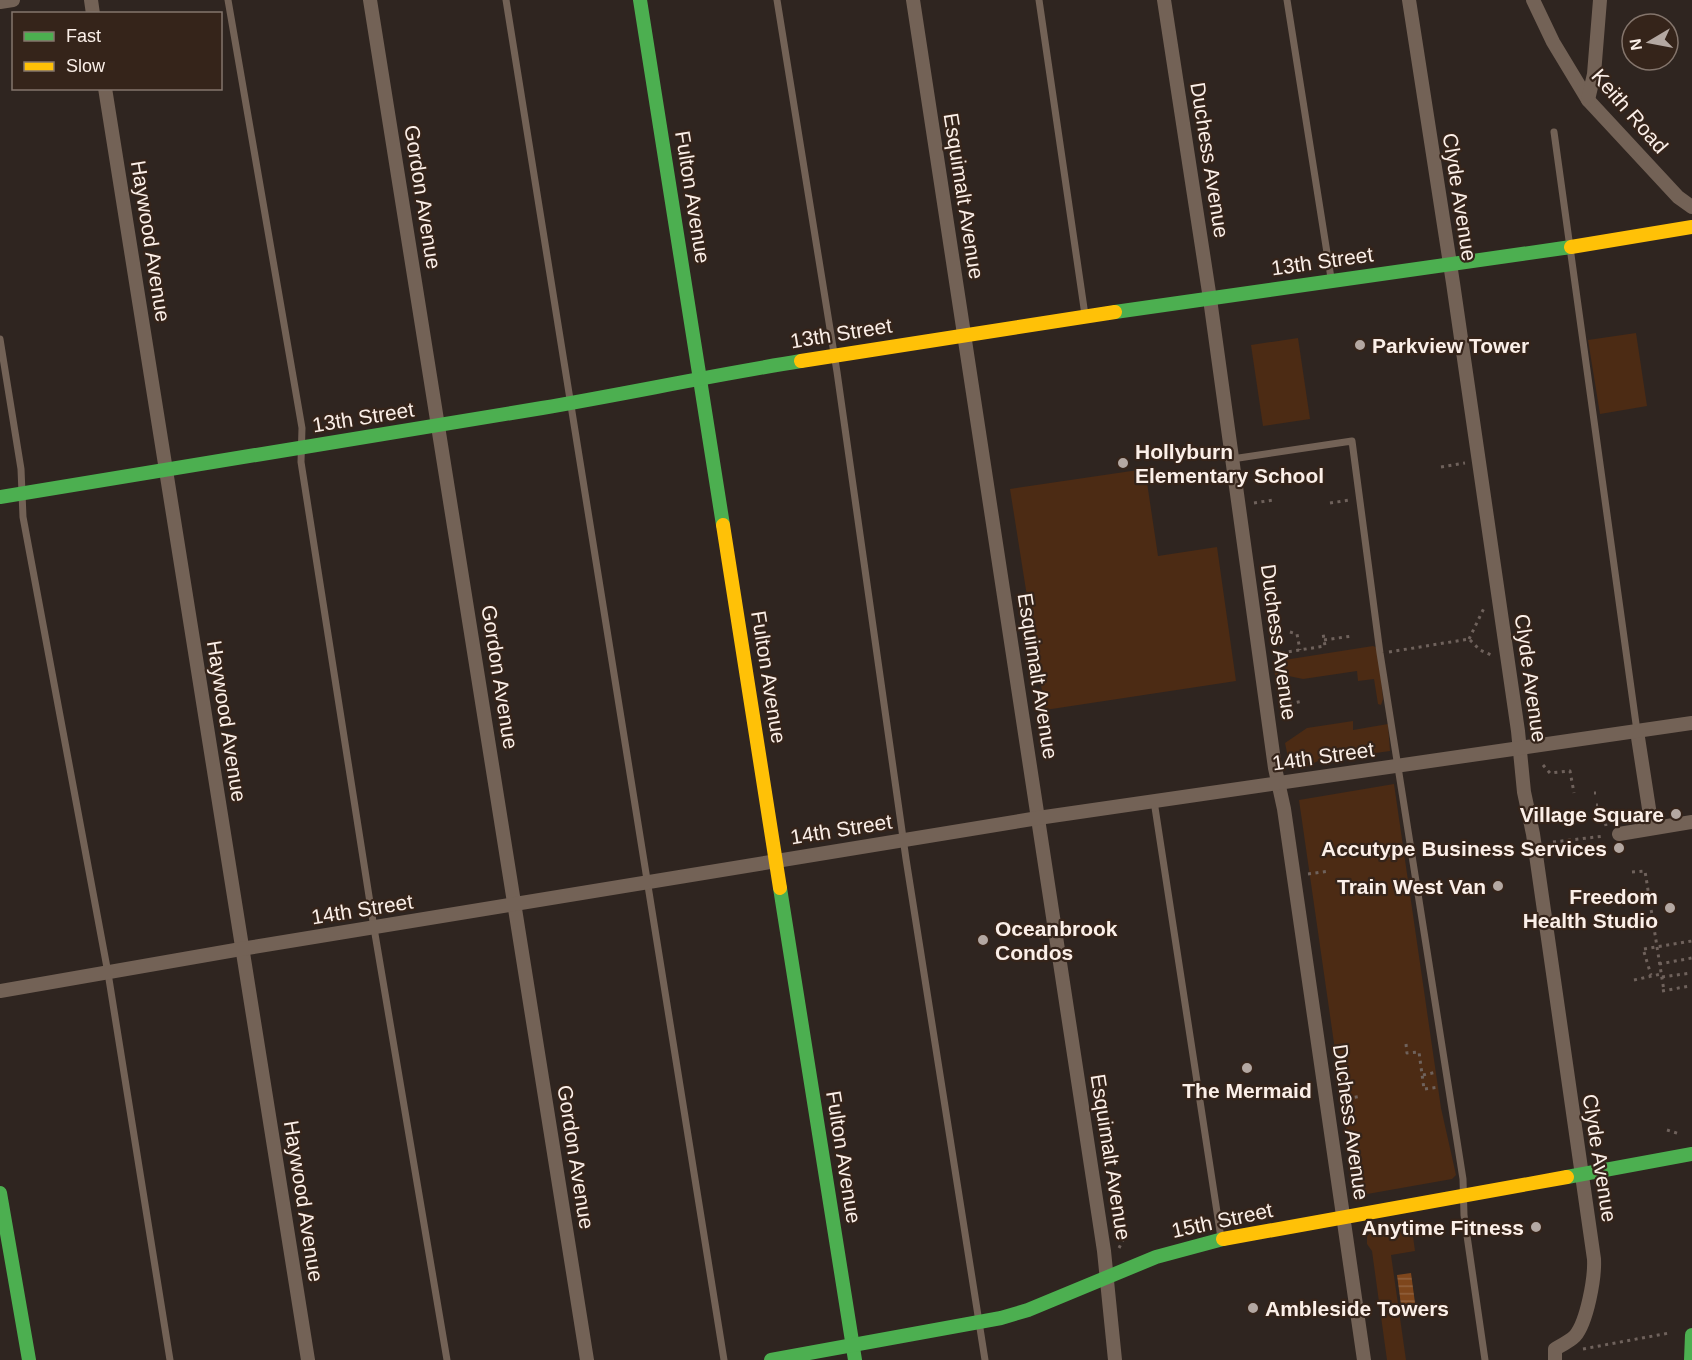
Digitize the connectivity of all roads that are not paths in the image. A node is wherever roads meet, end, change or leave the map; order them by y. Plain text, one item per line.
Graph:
1 (13, 0) edge
2 (228, 0) edge
3 (370, 0) edge
4 (506, 0) edge
5 (640, 0) edge
6 (777, 0) edge
7 (913, 0) edge
8 (1040, 0) edge
9 (1164, 0) edge
10 (1287, 0) edge
11 (1409, 0) edge
12 (1533, 0) edge
13 (1600, 0) edge
14 (0, 2) edge
15 (105, 90) edge
16 (1588, 100) junction
17 (1554, 132) dead end
18 (1692, 207) edge
19 (1692, 226) edge
20 (1570, 247) junction
21 (1449, 263) junction
22 (1332, 281) junction
23 (1210, 299) junction
24 (1086, 318) junction
25 (964, 334) junction
26 (0, 339) edge
27 (834, 356) junction
28 (700, 377) junction
29 (571, 403) junction
30 (438, 426) junction
31 (301, 448) junction
32 (1232, 459) junction
33 (167, 471) junction
34 (22, 494) junction
35 (0, 497) edge
36 (1692, 723) edge
37 (1637, 731) junction
38 (1520, 749) junction
39 (1398, 767) junction
40 (1279, 783) junction
41 (1154, 801) junction
42 (1038, 818) junction
43 (1692, 822) edge
44 (1652, 828) junction
45 (1618, 834) dead end
46 (904, 840) junction
47 (777, 860) junction
48 (646, 884) junction
49 (515, 904) junction
50 (374, 928) junction
51 (241, 949) junction
52 (108, 973) junction
53 (0, 991) edge
54 (1692, 1154) edge
55 (1582, 1174) junction
56 (0, 1193) edge
57 (1463, 1196) junction
58 (1342, 1218) junction
59 (1221, 1239) junction
60 (1107, 1278) junction
61 (979, 1323) junction
62 (1692, 1335) edge
63 (854, 1353) edge
64 (1555, 1354) edge
65 (29, 1360) edge
66 (170, 1360) edge
67 (308, 1360) edge
68 (447, 1360) edge
69 (587, 1360) edge
70 (724, 1360) edge
71 (771, 1360) edge
72 (985, 1360) edge
73 (1115, 1360) edge
74 (1364, 1360) edge
75 (1485, 1360) edge
76 (1691, 1360) edge

1 - 14 street
2 - 31 lane
3 - 30 street, Gordon Avenue
4 - 29 lane
5 - 28 street, Fulton Avenue
6 - 27 lane
7 - 25 street, Esquimalt Avenue
8 - 24 lane
9 - 23 street, Duchess Avenue
10 - 22 lane
11 - 21 street, Clyde Avenue
12 - 16 street, Keith Road
13 - 16 street
15 - 33 street, Haywood Avenue
16 - 18 street, Keith Road
17 - 20 lane
19 - 20 street, 13th Street
20 - 21 street, 13th Street
20 - 37 lane
21 - 22 street, 13th Street
21 - 38 street, Clyde Avenue
22 - 23 street, 13th Street
23 - 24 street, 13th Street
23 - 32 street, Duchess Avenue
24 - 25 street, 13th Street
25 - 27 street, 13th Street
25 - 42 street, Esquimalt Avenue
26 - 34 lane
27 - 28 street, 13th Street
27 - 46 lane
28 - 29 street, 13th Street
28 - 47 street, Fulton Avenue
29 - 30 street, 13th Street
29 - 48 lane
30 - 31 street, 13th Street
30 - 49 street, Gordon Avenue
31 - 33 street, 13th Street
31 - 50 lane
32 - 39 lane
32 - 40 street, Duchess Avenue
33 - 34 street, 13th Street
33 - 51 street, Haywood Avenue
34 - 35 street, 13th Street
34 - 52 lane
36 - 37 street, 14th Street
37 - 38 street, 14th Street
37 - 44 street
38 - 39 street, 14th Street
38 - 55 street, Clyde Avenue
39 - 40 street, 14th Street
39 - 57 lane
40 - 41 street, 14th Street
40 - 58 street, Duchess Avenue
41 - 42 street, 14th Street
41 - 59 lane
42 - 46 street, 14th Street
42 - 60 street, Esquimalt Avenue
43 - 44 street
44 - 45 street
46 - 47 street, 14th Street
46 - 61 lane
47 - 48 street, 14th Street
47 - 63 street, Fulton Avenue
48 - 49 street, 14th Street
48 - 70 lane
49 - 50 street, 14th Street
49 - 69 street, Gordon Avenue
50 - 51 street, 14th Street
50 - 68 lane
51 - 52 street, 14th Street
51 - 67 street, Haywood Avenue
52 - 53 street, 14th Street
52 - 66 lane
54 - 55 street, 15th Street
55 - 57 street, 15th Street
55 - 64 street, Clyde Avenue
56 - 65 street
57 - 58 street, 15th Street
57 - 75 lane
58 - 59 street, 15th Street
58 - 74 street, Duchess Avenue
59 - 60 street, 15th Street
60 - 61 street, 15th Street
60 - 73 street, Esquimalt Avenue
61 - 63 street, 15th Street
61 - 72 lane
62 - 76 street
63 - 71 street, 15th Street

